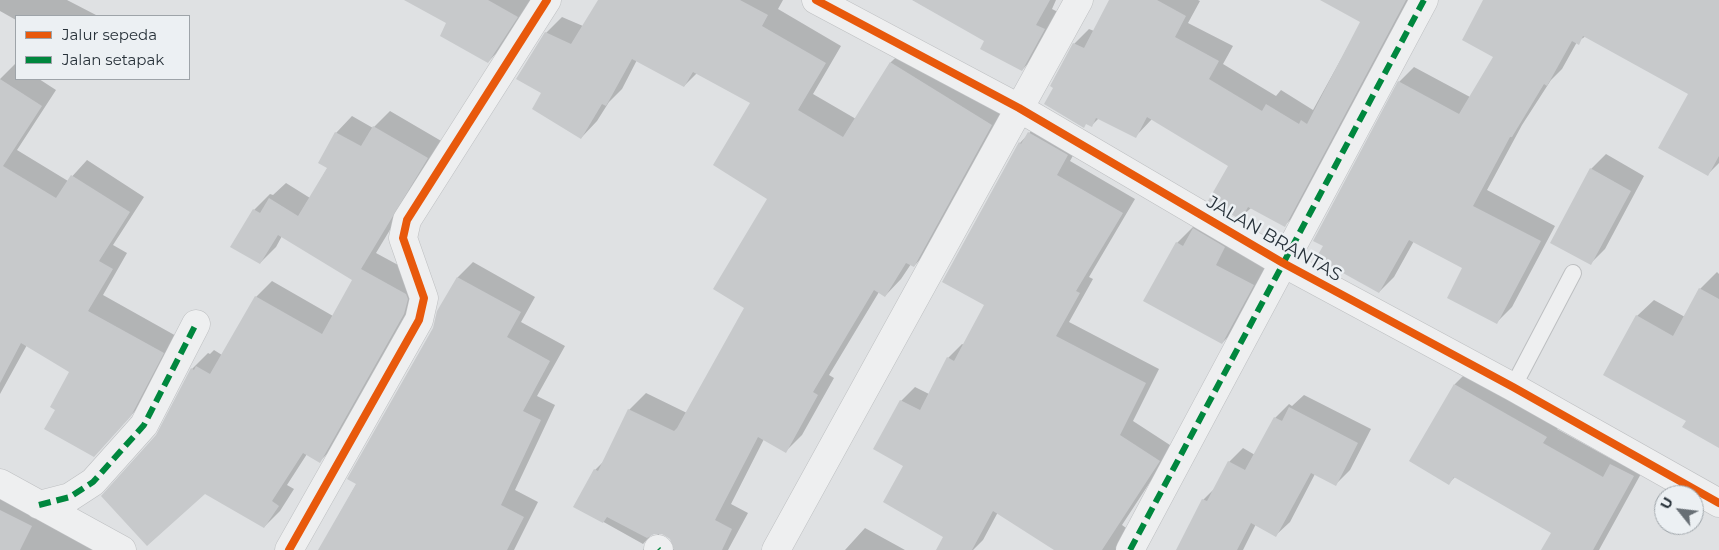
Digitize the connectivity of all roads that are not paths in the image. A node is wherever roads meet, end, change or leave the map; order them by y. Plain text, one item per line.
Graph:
1 (547, 0) edge
2 (817, 0) edge
3 (1079, 0) edge
4 (1424, 0) edge
5 (1019, 108) junction
6 (1283, 263) junction
7 (1573, 273) dead end
8 (196, 324) dead end
9 (1513, 387) junction
10 (0, 483) edge
11 (1719, 502) edge
12 (39, 505) junction
13 (122, 550) edge
14 (289, 550) edge
15 (776, 550) edge
16 (1130, 550) edge

1 - 14 street
2 - 5 street, JALAN BRANTAS
3 - 5 street
4 - 6 street
5 - 6 street, JALAN BRANTAS
5 - 15 street
6 - 9 street, JALAN BRANTAS
6 - 16 street
7 - 9 lane
8 - 12 street
9 - 11 street, JALAN BRANTAS
10 - 12 street
12 - 13 street

